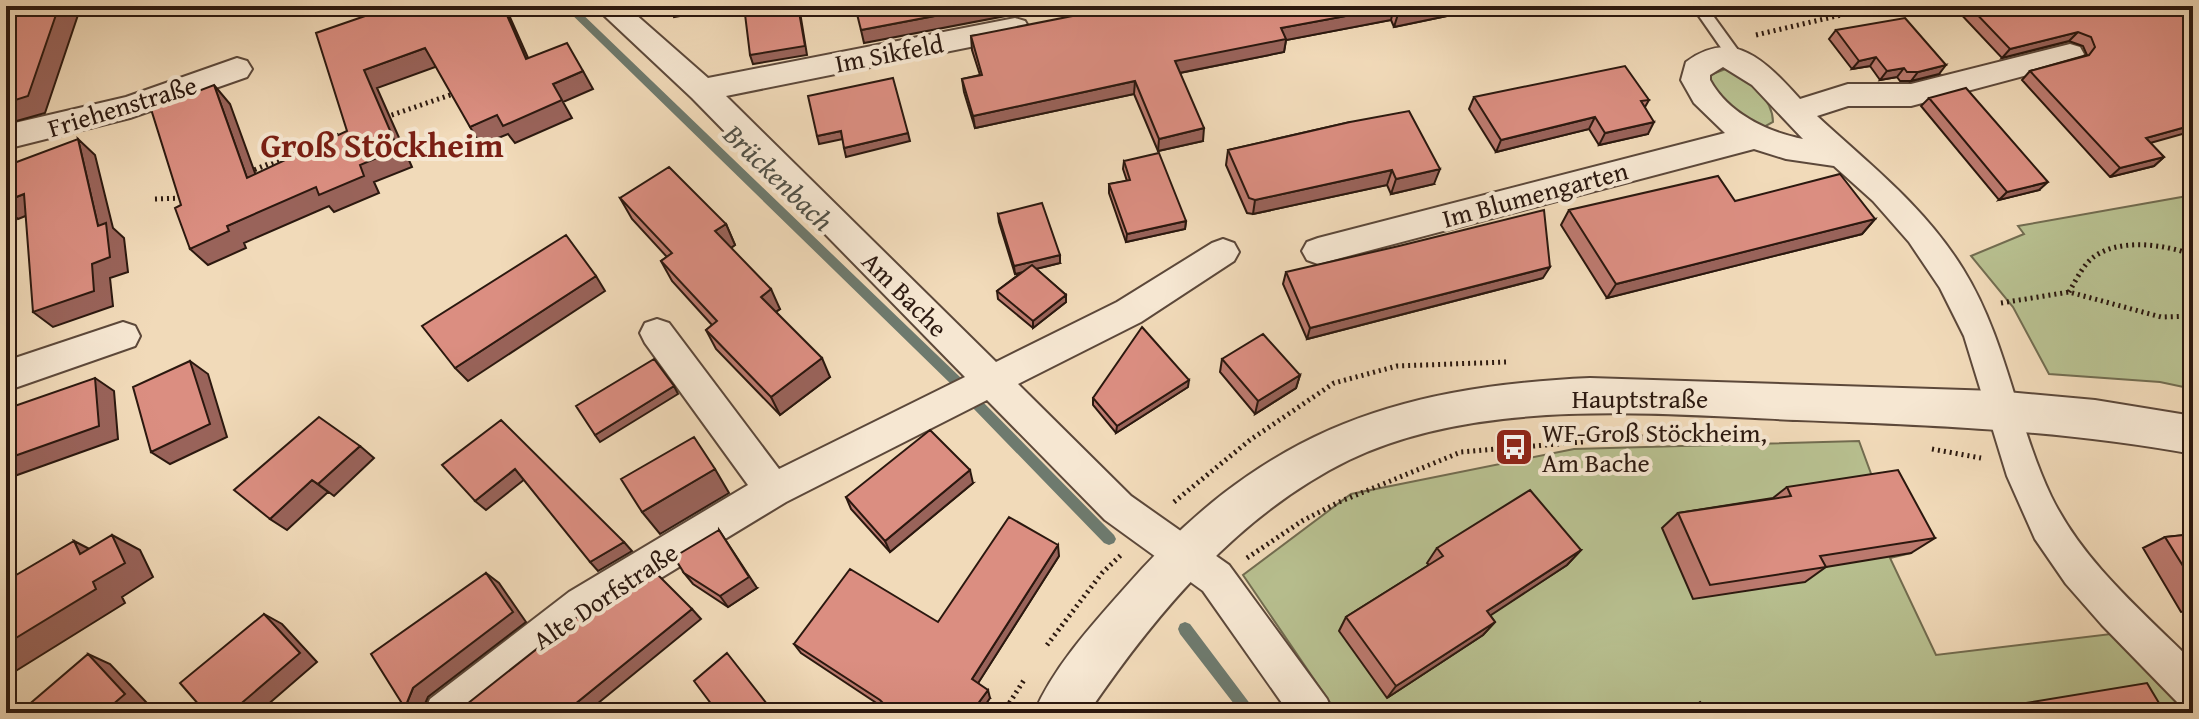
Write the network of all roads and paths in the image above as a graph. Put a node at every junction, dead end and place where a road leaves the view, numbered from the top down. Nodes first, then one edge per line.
1 (608, 6) edge
2 (1699, 6) edge
3 (1879, 6) edge
4 (1046, 22) edge
5 (1732, 51) junction
6 (2070, 54) dead end
7 (237, 69) dead end
8 (702, 90) junction
9 (460, 92) edge
10 (1794, 112) junction
11 (382, 118) edge
12 (343, 134) edge
13 (6, 137) edge
14 (1752, 138) junction
15 (1841, 155) junction
16 (243, 174) edge
17 (199, 192) edge
18 (155, 199) dead end
19 (1318, 251) dead end
20 (1223, 252) dead end
21 (2193, 255) edge
22 (2069, 292) junction
23 (1968, 309) junction
24 (2193, 316) edge
25 (657, 333) dead end
26 (123, 336) dead end
27 (6, 376) edge
28 (994, 382) junction
29 (2006, 408) junction
30 (2193, 435) edge
31 (1656, 436) dead end
32 (1918, 447) dead end
33 (2022, 460) junction
34 (773, 490) junction
35 (1201, 566) junction
36 (2193, 690) edge
37 (444, 713) edge
38 (1059, 713) edge
39 (1313, 713) edge

1 - 8 street, Am Bache
2 - 5 lane
3 - 5 path
4 - 8 street, Im Sikfeld
5 - 10 street
5 - 14 street, Im Blumengarten
6 - 10 street
7 - 13 street, Friehenstraße
8 - 28 street, Am Bache
9 - 11 path
10 - 15 street
12 - 16 path
14 - 15 street, Im Blumengarten
14 - 19 street, Im Blumengarten
15 - 23 street
17 - 18 path
20 - 28 street
21 - 22 path
22 - 23 path
22 - 24 path
23 - 29 street
25 - 34 street
26 - 27 street
28 - 34 street, Alte Dorfstraße
28 - 35 street, Am Bache
29 - 30 street, Hauptstraße
29 - 33 street
29 - 35 street, Hauptstraße
31 - 35 path
32 - 33 path
33 - 36 street
34 - 37 street, Alte Dorfstraße
35 - 38 street, Hauptstraße
35 - 39 street, Am Bache

